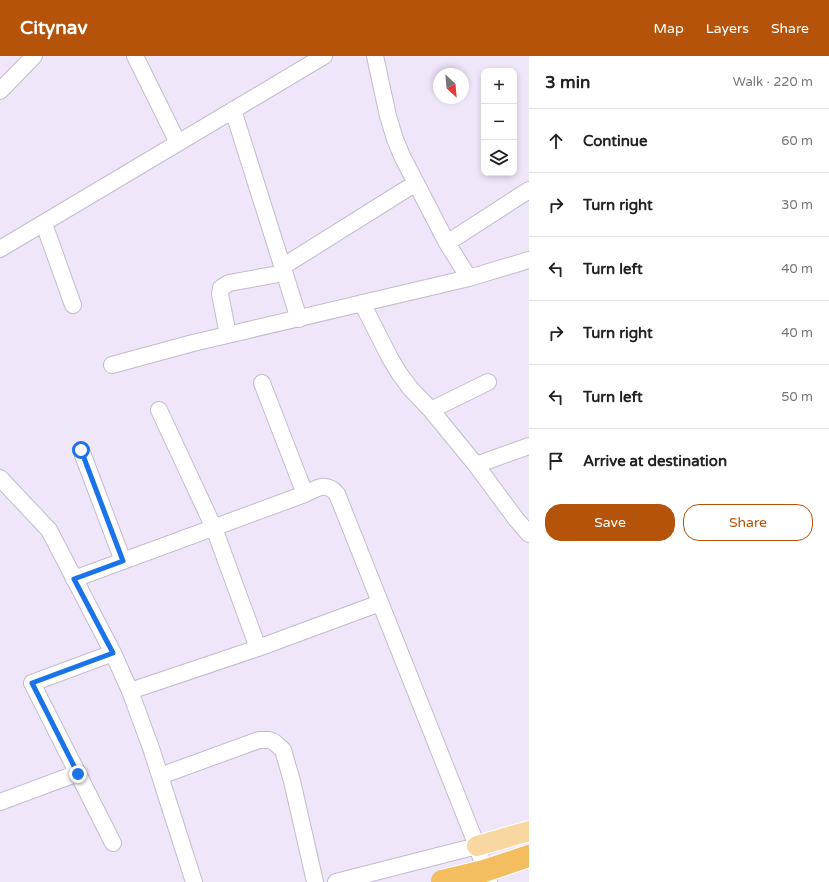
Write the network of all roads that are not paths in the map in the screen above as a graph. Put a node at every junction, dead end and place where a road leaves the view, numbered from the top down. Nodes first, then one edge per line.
1 (34, 56) edge
2 (135, 56) edge
3 (324, 56) edge
4 (375, 56) edge
5 (1, 86) edge
6 (233, 110) junction
7 (178, 143) junction
8 (416, 183) junction
9 (529, 190) edge
10 (44, 224) junction
11 (447, 244) junction
12 (0, 249) edge
13 (529, 260) edge
14 (283, 270) junction
15 (469, 278) junction
16 (362, 303) junction
17 (73, 305) dead end
18 (299, 319) junction
19 (228, 335) junction
20 (112, 365) dead end
21 (488, 382) dead end
22 (262, 383) dead end
23 (159, 410) dead end
24 (431, 410) junction
25 (529, 446) edge
26 (81, 450) dead end
27 (476, 465) junction
28 (0, 478) edge
29 (305, 494) junction
30 (214, 528) junction
31 (529, 534) edge
32 (123, 561) junction
33 (74, 579) junction
34 (380, 603) junction
35 (258, 648) junction
36 (113, 653) junction
37 (130, 691) junction
38 (78, 774) junction
39 (160, 776) junction
40 (0, 802) edge
41 (529, 831) edge
42 (113, 843) dead end
43 (477, 846) junction
44 (529, 856) edge
45 (442, 881) edge
46 (194, 882) edge
47 (315, 882) edge
48 (336, 882) edge
49 (489, 882) edge

1 - 5 street
2 - 7 street
3 - 6 street
4 - 8 street
6 - 7 street
6 - 14 street
7 - 10 street
8 - 11 street
8 - 14 street
9 - 11 street
10 - 12 street
10 - 17 street
11 - 15 street
13 - 15 street
14 - 18 street
14 - 19 street
15 - 16 street
16 - 18 street
16 - 24 street
18 - 19 street
19 - 20 street
21 - 24 street
22 - 29 street
23 - 30 street
24 - 27 street
25 - 27 street
26 - 32 street
27 - 31 street
28 - 33 street
29 - 30 street
29 - 34 street
30 - 32 street
30 - 35 street
32 - 33 street
33 - 36 street
34 - 35 street
34 - 43 street
35 - 37 street
36 - 37 street
36 - 38 street
37 - 39 street
38 - 40 street
38 - 42 street
39 - 46 street
39 - 47 street
41 - 43 main road
43 - 48 street
43 - 49 street
44 - 45 highway, bridge

